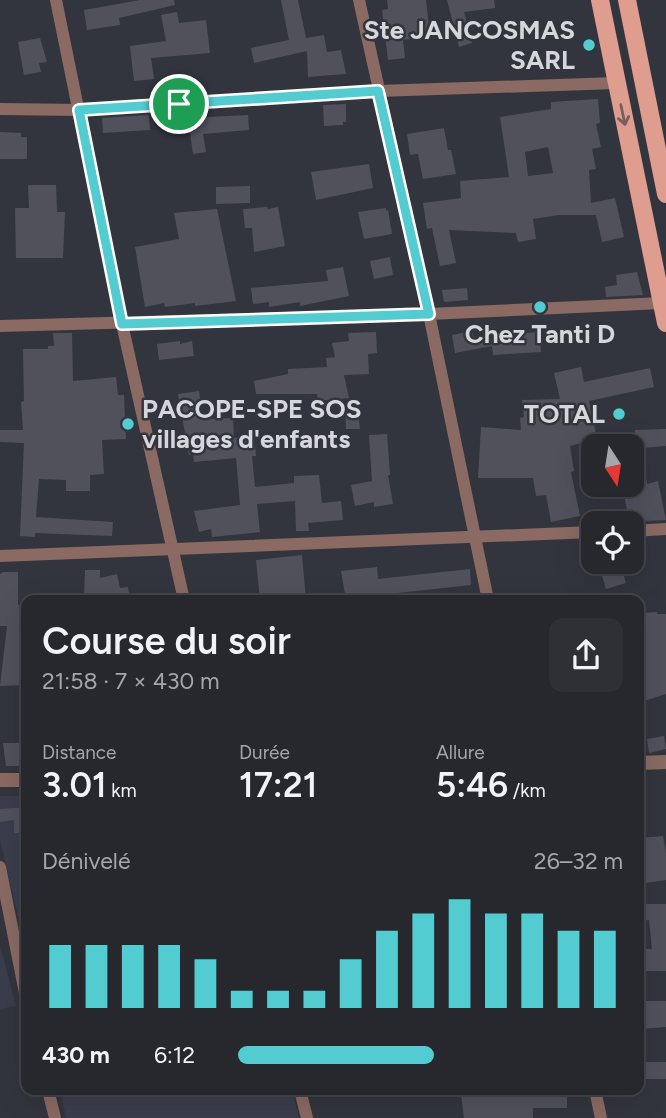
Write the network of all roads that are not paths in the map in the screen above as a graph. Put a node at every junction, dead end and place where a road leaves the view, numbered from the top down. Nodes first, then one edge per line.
1 (56, 0) edge
2 (359, 0) edge
3 (600, 0) edge
4 (627, 0) edge
5 (639, 0) edge
6 (633, 31) junction
7 (616, 83) junction
8 (378, 91) junction
9 (0, 109) edge
10 (79, 110) junction
11 (666, 194) edge
12 (662, 303) junction
13 (429, 314) junction
14 (666, 323) edge
15 (122, 324) junction
16 (0, 326) edge
17 (666, 529) edge
18 (644, 530) edge
19 (581, 533) edge
20 (474, 537) junction
21 (173, 551) junction
22 (0, 556) edge
23 (183, 595) edge
24 (487, 595) edge
25 (666, 762) edge
26 (644, 763) edge
27 (0, 780) edge
28 (21, 780) edge
29 (0, 867) edge
30 (21, 973) edge
31 (49, 1095) edge
32 (301, 1095) edge
33 (596, 1095) edge
34 (55, 1118) edge
35 (307, 1118) edge
36 (601, 1118) edge

1 - 10 street
2 - 8 street
3 - 7 main road
4 - 6 main road
5 - 6 main road
6 - 11 main road
7 - 8 street
7 -> 12 main road
8 - 10 street
8 - 13 street
9 - 10 street
10 - 15 street
12 - 13 street
12 - 14 main road
13 - 15 street
13 - 20 street
15 - 16 street
15 - 21 street
17 - 18 street
19 - 20 street
20 - 21 street
20 - 24 street
21 - 22 street
21 - 23 street
25 - 26 street
27 - 28 street
29 - 30 street
31 - 34 street
32 - 35 street
33 - 36 street

